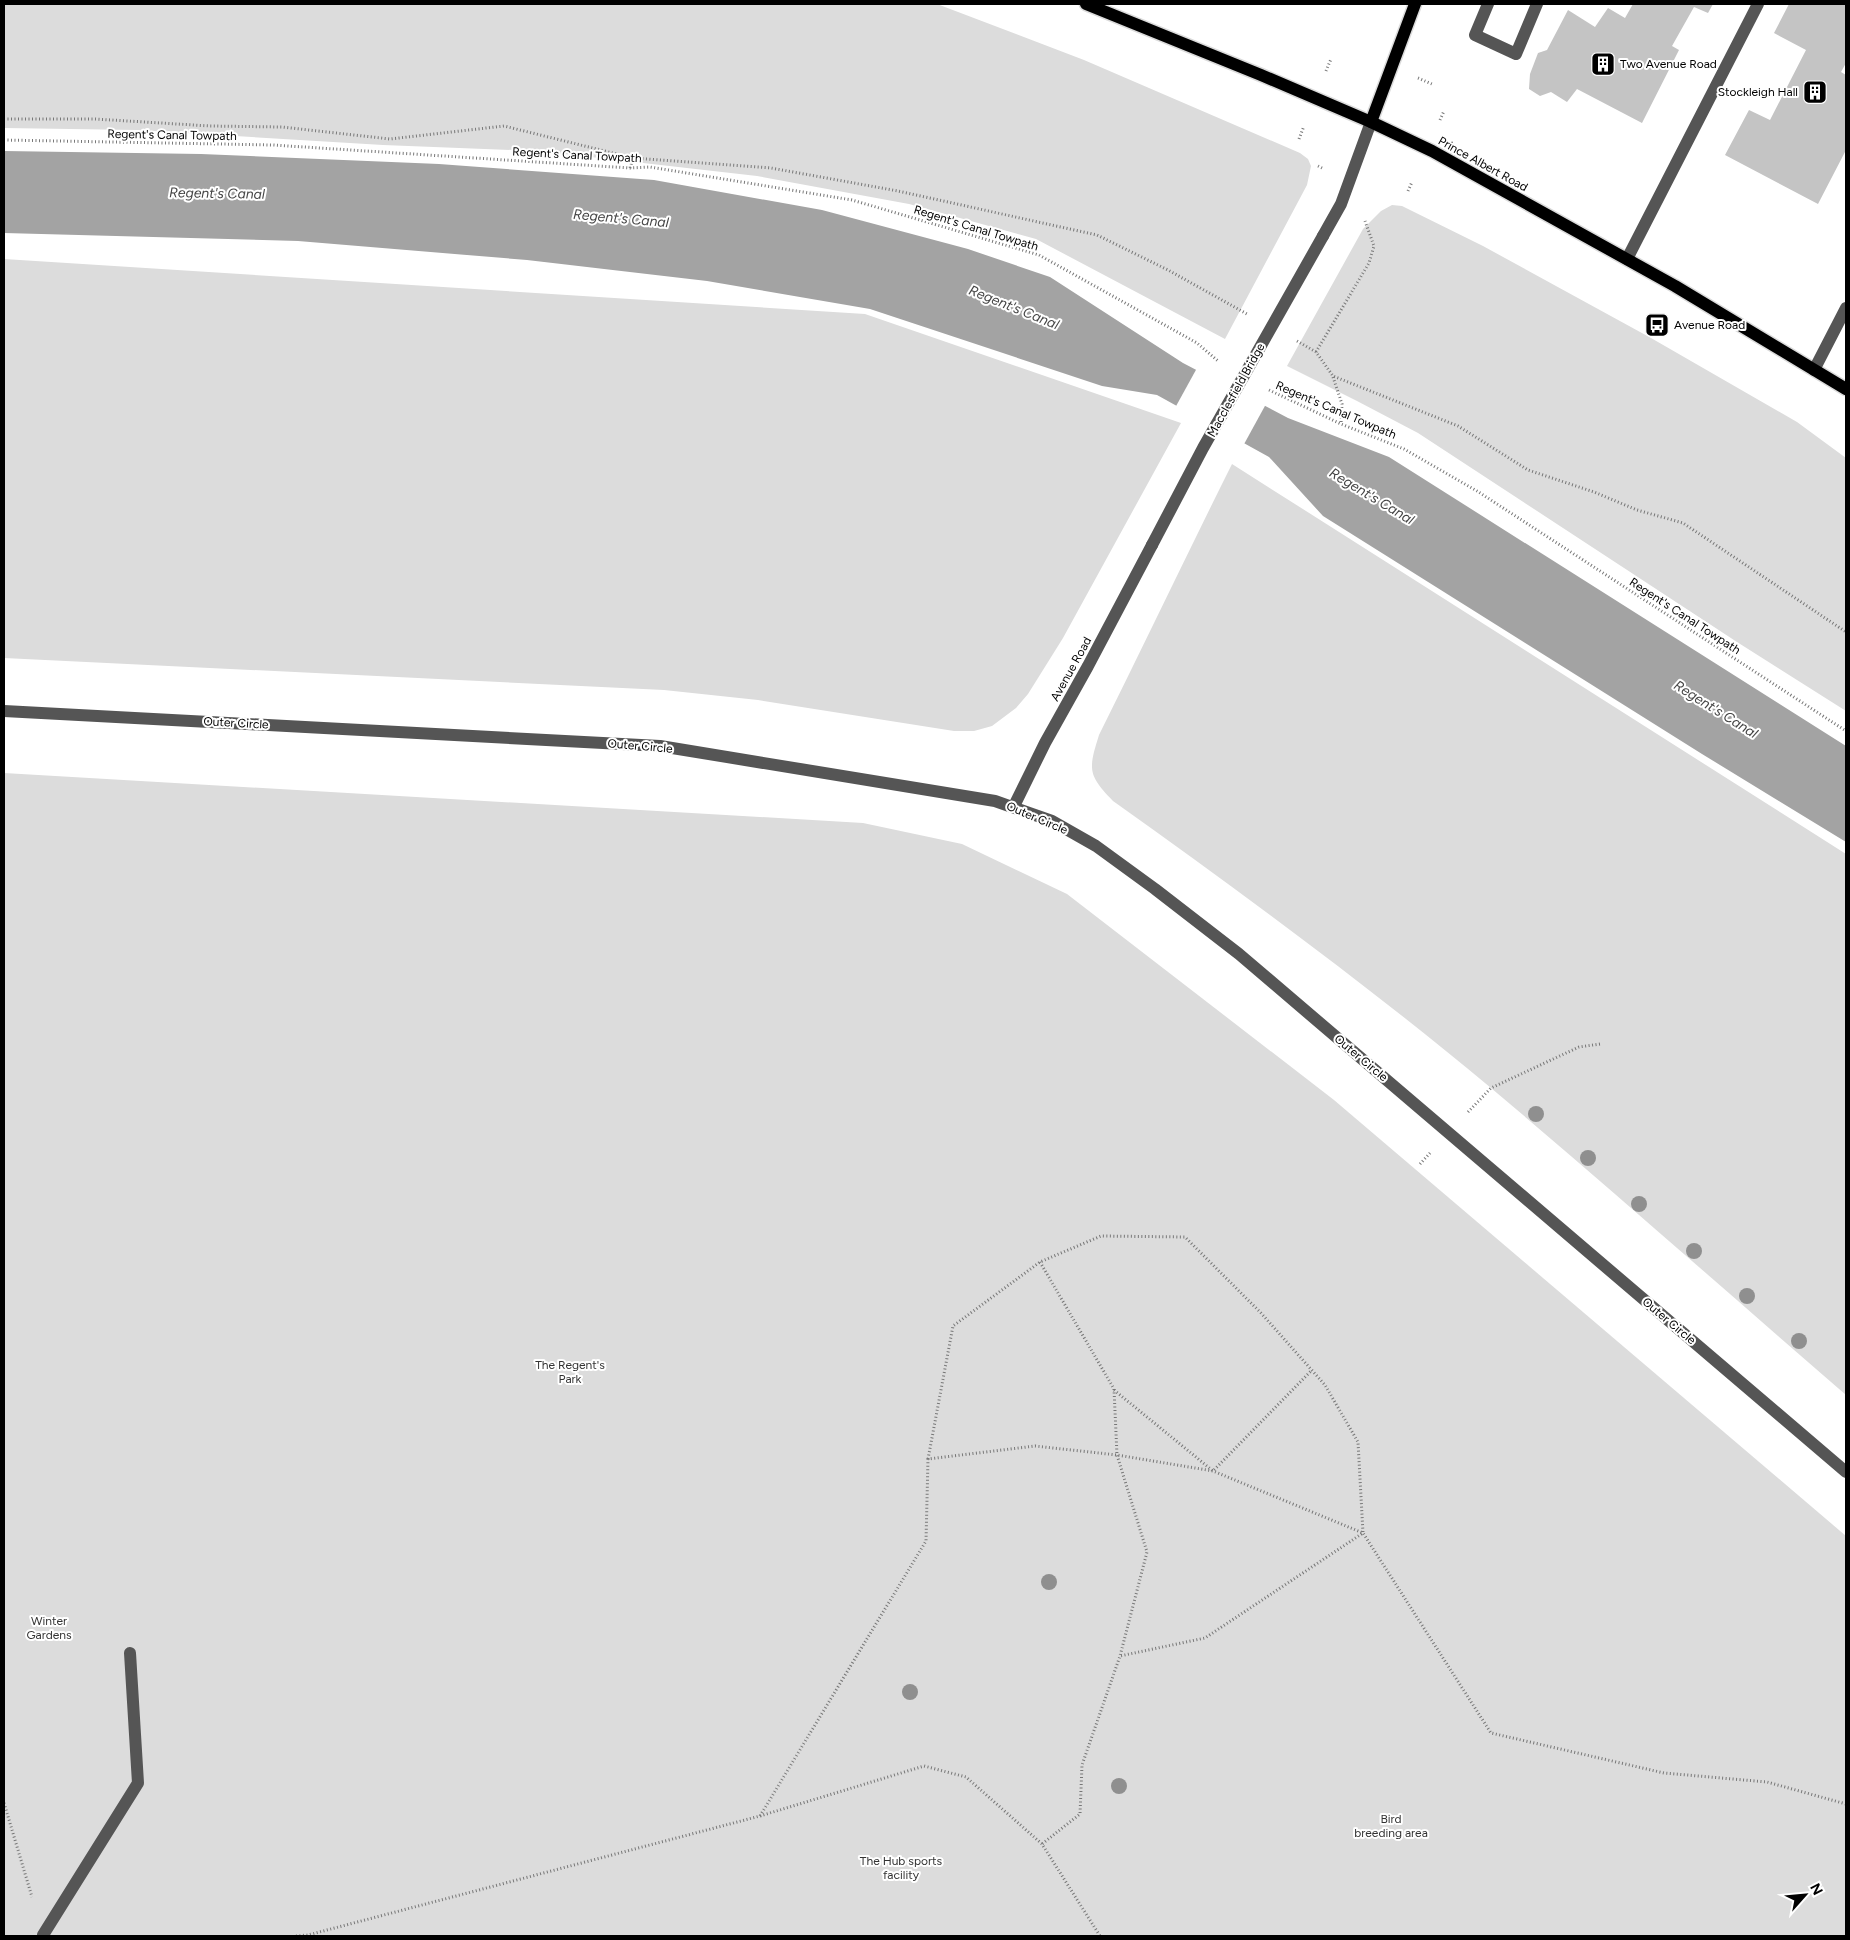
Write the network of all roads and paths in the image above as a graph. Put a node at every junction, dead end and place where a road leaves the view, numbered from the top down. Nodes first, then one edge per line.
1 (1086, 4) edge
2 (1415, 4) edge
3 (1488, 4) edge
4 (1537, 4) edge
5 (1758, 4) edge
6 (1444, 111) dead end
7 (4, 120) edge
8 (1440, 120) dead end
9 (1371, 122) junction
10 (1305, 124) dead end
11 (1299, 139) dead end
12 (4, 140) edge
13 (633, 158) junction
14 (630, 168) junction
15 (1412, 182) dead end
16 (1408, 191) dead end
17 (1364, 218) dead end
18 (1627, 259) junction
19 (1846, 308) edge
20 (1255, 318) dead end
21 (1290, 337) dead end
22 (1316, 352) junction
23 (1225, 365) dead end
24 (1814, 370) junction
25 (1333, 376) junction
26 (1264, 388) dead end
27 (1846, 390) edge
28 (1341, 424) junction
29 (1152, 545) joint
30 (1846, 632) edge
31 (4, 710) edge
32 (1846, 731) edge
33 (1014, 806) junction
34 (1600, 1044) dead end
35 (1448, 1133) junction
36 (1420, 1164) dead end
37 (1040, 1262) junction
38 (1312, 1370) junction
39 (1114, 1389) junction
40 (1117, 1455) junction
41 (928, 1458) junction
42 (1213, 1471) junction
43 (1846, 1472) edge
44 (1363, 1533) junction
45 (130, 1653) dead end
46 (1120, 1656) junction
47 (4, 1803) edge
48 (1846, 1804) edge
49 (760, 1816) junction
50 (1042, 1844) junction
51 (44, 1935) edge
52 (296, 1936) edge
53 (1100, 1936) edge

1 - 9 main road, Prince Albert Road
2 - 9 main road
3 - 4 street
5 - 18 street
6 - 8 path
7 - 13 path
9 - 18 main road, Prince Albert Road
9 - 29 street, Macclesfield Bridge, bridge
10 - 11 path
12 - 14 path, Regent's Canal Towpath
13 - 14 path
13 - 20 path
14 - 23 path, Regent's Canal Towpath
15 - 16 path
17 - 22 path
18 - 24 main road, Prince Albert Road
19 - 24 street
21 - 22 path
22 - 25 path
24 - 27 main road, Prince Albert Road
25 - 28 path
25 - 30 path
26 - 28 path, Regent's Canal Towpath
28 - 32 path, Regent's Canal Towpath
29 - 33 street, Avenue Road
31 - 33 street, Outer Circle
33 - 35 street, Outer Circle
34 - 35 path
35 - 36 path
35 - 43 street, Outer Circle
37 - 38 path
37 - 39 path
37 - 41 path
38 - 42 path
38 - 44 path
39 - 40 path
39 - 42 path
40 - 41 path
40 - 42 path
40 - 46 path
41 - 49 path
42 - 44 path
44 - 46 path
44 - 48 path
45 - 51 street
46 - 50 path
47 - 51 path
49 - 50 path
49 - 52 path
50 - 53 path

